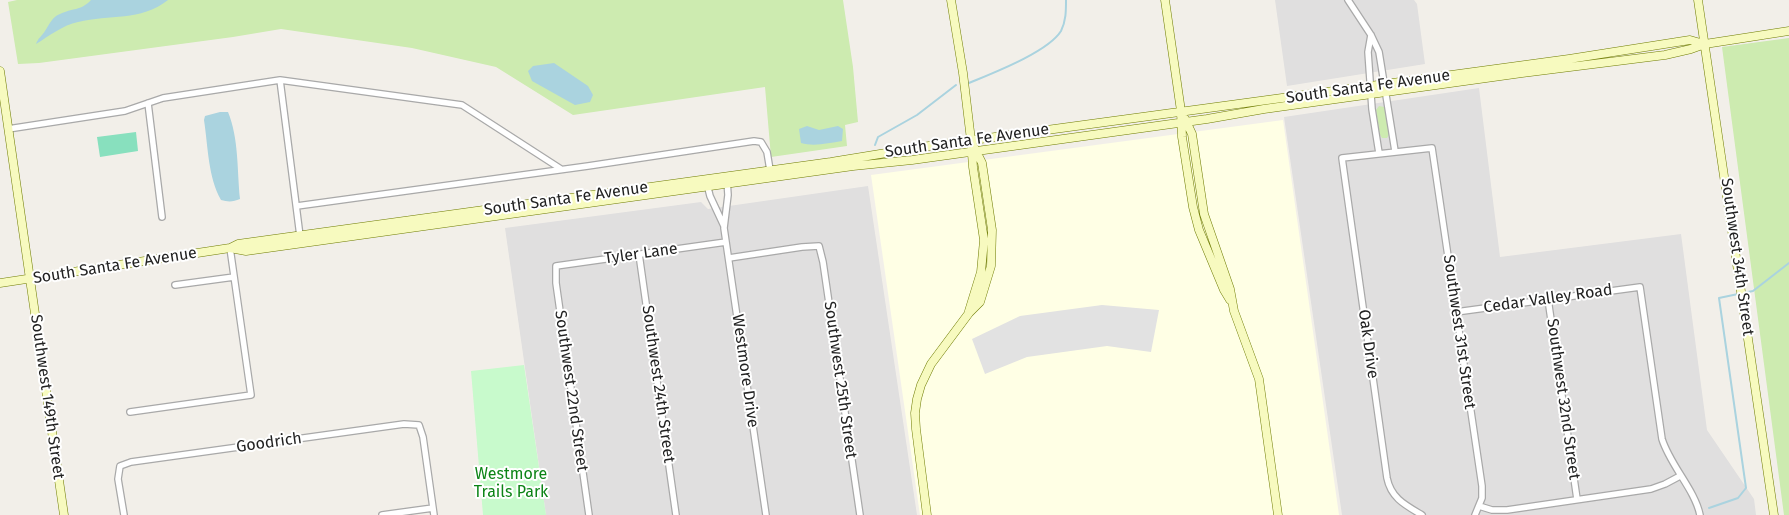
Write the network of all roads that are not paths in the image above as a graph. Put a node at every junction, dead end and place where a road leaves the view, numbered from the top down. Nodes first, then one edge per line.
1 (951, 0) edge
2 (1165, 0) edge
3 (1348, 0) edge
4 (1698, 0) edge
5 (1789, 31) edge
6 (1371, 35) junction
7 (1705, 44) junction
8 (0, 71) edge
9 (280, 80) junction
10 (1384, 88) junction
11 (1371, 90) junction
12 (148, 104) junction
13 (1181, 111) junction
14 (1184, 122) junction
15 (8, 129) junction
16 (972, 140) junction
17 (974, 151) junction
18 (1395, 151) junction
19 (1379, 153) junction
20 (561, 169) junction
21 (770, 170) junction
22 (726, 180) junction
23 (707, 183) junction
24 (297, 206) junction
25 (162, 217) dead end
26 (724, 228) junction
27 (300, 236) junction
28 (726, 242) junction
29 (230, 248) junction
30 (639, 254) junction
31 (728, 258) junction
32 (556, 266) joint
33 (234, 277) junction
34 (30, 279) junction
35 (0, 283) edge
36 (174, 286) dead end
37 (1548, 298) junction
38 (1456, 312) junction
39 (130, 412) dead end
40 (1680, 476) junction
41 (1577, 499) junction
42 (1480, 506) junction
43 (433, 508) junction
44 (1410, 508) junction
45 (64, 515) edge
46 (124, 515) edge
47 (382, 515) edge
48 (434, 515) edge
49 (589, 515) edge
50 (676, 515) edge
51 (766, 515) edge
52 (860, 515) edge
53 (927, 515) edge
54 (1278, 515) edge
55 (1406, 515) edge
56 (1422, 515) edge
57 (1474, 515) edge
58 (1700, 515) edge
59 (1774, 515) edge

1 - 16 main road
2 - 13 main road
3 - 6 street
4 - 7 main road, Southwest 34th Street
5 - 7 main road, South Santa Fe Avenue
6 - 10 street
6 - 11 street
7 - 10 main road, South Santa Fe Avenue
7 - 59 main road, Southwest 34th Street
8 - 15 main road, Southwest 149th Street
9 - 12 street
9 - 20 street
9 - 24 street
10 - 11 main road, South Santa Fe Avenue
10 - 18 street
11 - 13 main road, South Santa Fe Avenue
11 - 14 main road, South Santa Fe Avenue
11 - 19 street
12 - 15 street
12 - 25 street
13 - 14 main road
13 - 16 main road, South Santa Fe Avenue
14 - 17 main road, South Santa Fe Avenue
14 - 54 main road
15 - 34 main road, Southwest 149th Street
16 - 17 main road
16 - 21 main road, South Santa Fe Avenue
17 - 22 main road, South Santa Fe Avenue
17 - 53 main road
18 - 19 street
18 - 38 street, Southwest 31st Street
19 - 44 street, Oak Drive
20 - 21 street
20 - 24 street
21 - 22 main road, South Santa Fe Avenue
22 - 23 main road, South Santa Fe Avenue
22 - 26 street, Westmore Drive
23 - 26 street, Westmore Drive
23 - 27 main road, South Santa Fe Avenue
23 - 29 main road, South Santa Fe Avenue
24 - 27 street
26 - 28 street, Westmore Drive
27 - 29 main road, South Santa Fe Avenue
28 - 30 street, Tyler Lane
28 - 31 street, Westmore Drive
29 - 33 street
29 - 34 main road, South Santa Fe Avenue
30 - 32 street, Tyler Lane
30 - 50 street, Southwest 24th Street
31 - 51 street, Westmore Drive
31 - 52 street, Southwest 25th Street
32 - 49 street, Southwest 22nd Street
33 - 36 street
33 - 39 street
34 - 35 main road, South Santa Fe Avenue
34 - 45 main road, Southwest 149th Street
37 - 38 street, Cedar Valley Road
37 - 40 street, Cedar Valley Road
37 - 41 street, Southwest 32nd Street
38 - 42 street, Southwest 31st Street
40 - 41 street
40 - 58 street
41 - 42 street
42 - 57 street
43 - 46 street, Goodrich
43 - 47 street
43 - 48 street
44 - 55 street
44 - 56 street, Oak Drive

